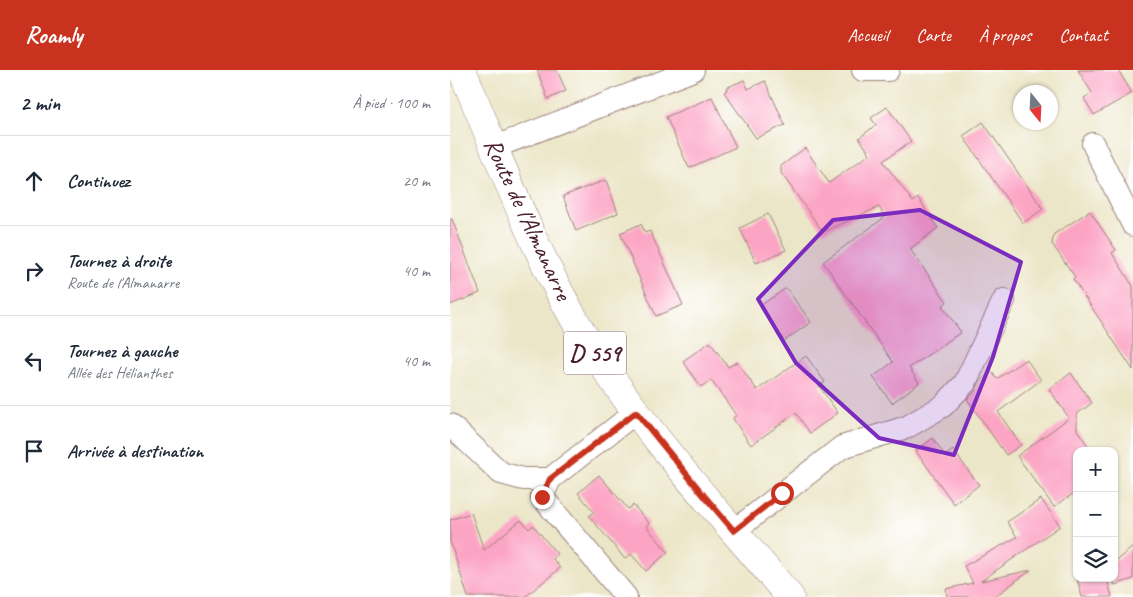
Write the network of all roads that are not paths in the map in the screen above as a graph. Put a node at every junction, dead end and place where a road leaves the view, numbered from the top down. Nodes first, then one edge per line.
1 (462, 70) edge
2 (693, 70) edge
3 (863, 70) edge
4 (888, 70) edge
5 (1093, 144) dead end
6 (495, 147) junction
7 (1133, 225) edge
8 (1004, 300) dead end
9 (636, 412) junction
10 (450, 425) edge
11 (550, 479) junction
12 (734, 531) junction
13 (626, 597) edge
14 (790, 597) edge

1 - 6 main road, Route de l'Almanarre / D 559
2 - 6 street
3 - 4 street
5 - 7 street
6 - 9 main road, Route de l'Almanarre / D 559
8 - 12 street
9 - 11 street
9 - 12 main road, Route de l'Almanarre / D 559
10 - 11 street
11 - 13 street
12 - 14 main road, Route de l'Almanarre / D 559

